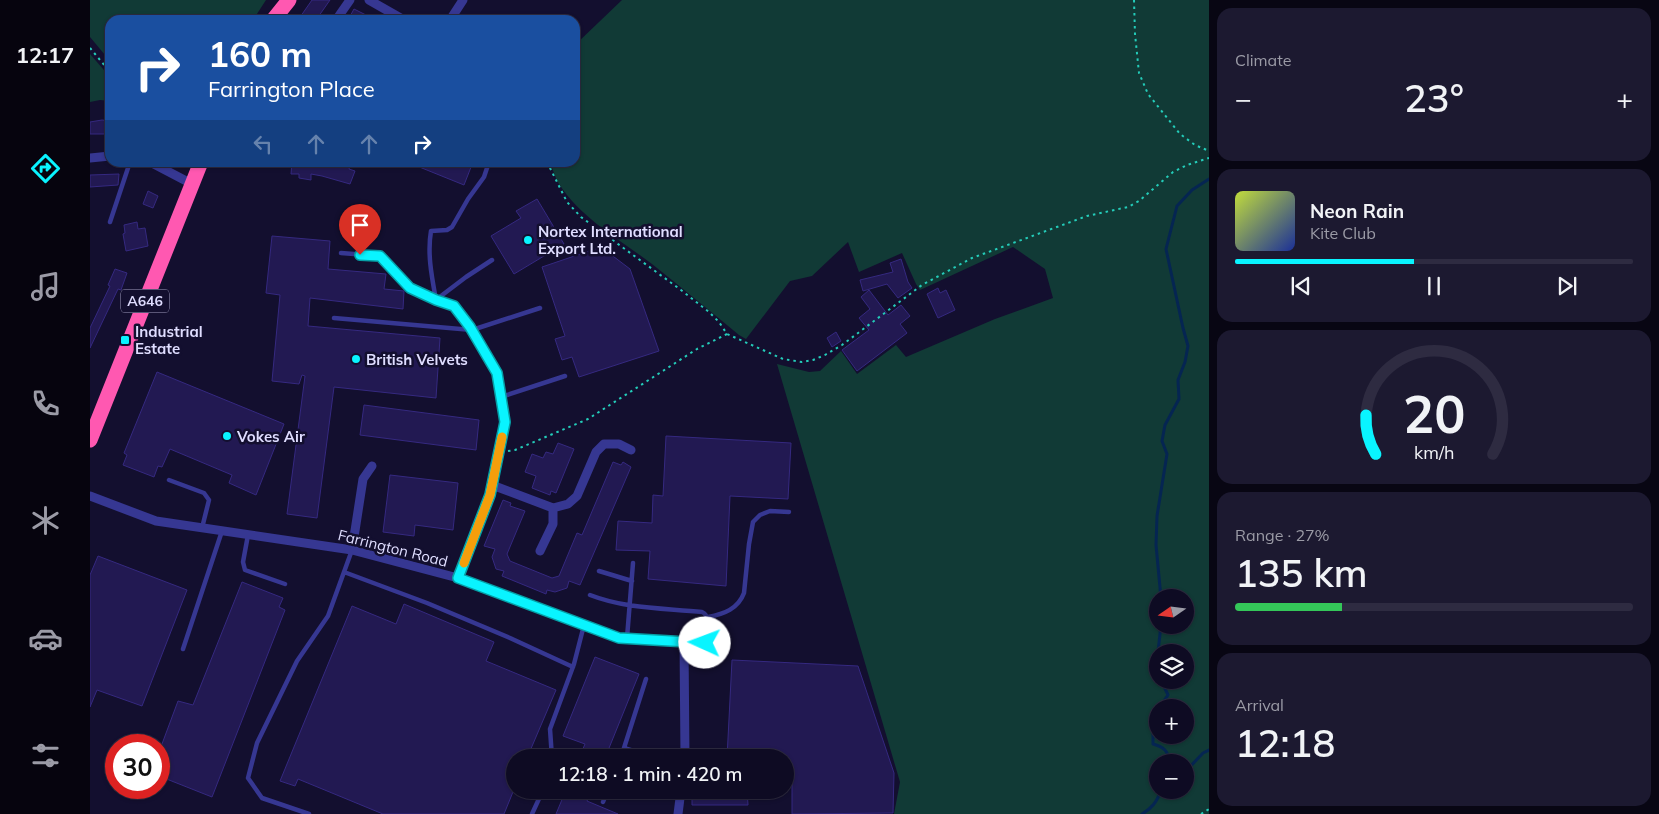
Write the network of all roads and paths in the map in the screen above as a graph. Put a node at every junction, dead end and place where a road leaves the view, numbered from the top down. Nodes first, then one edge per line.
1 (289, 0) edge
2 (350, 0) edge
3 (370, 0) edge
4 (463, 0) edge
5 (1134, 0) edge
6 (277, 15) edge
7 (340, 15) edge
8 (396, 15) edge
9 (453, 15) edge
10 (90, 48) edge
11 (105, 66) edge
12 (1209, 151) edge
13 (105, 156) edge
14 (90, 158) edge
15 (1209, 158) edge
16 (128, 167) edge
17 (160, 167) edge
18 (199, 167) edge
19 (487, 167) edge
20 (550, 167) edge
21 (192, 184) junction
22 (110, 222) dead end
23 (341, 253) dead end
24 (492, 260) dead end
25 (436, 300) junction
26 (540, 308) dead end
27 (334, 318) dead end
28 (472, 330) junction
29 (727, 334) junction
30 (565, 376) dead end
31 (501, 397) junction
32 (90, 440) edge
33 (631, 450) dead end
34 (499, 452) junction
35 (372, 466) dead end
36 (169, 480) dead end
37 (492, 485) junction
38 (90, 496) edge
39 (553, 508) junction
40 (789, 512) dead end
41 (202, 528) junction
42 (222, 531) junction
43 (248, 534) junction
44 (352, 550) junction
45 (540, 551) dead end
46 (633, 563) dead end
47 (599, 571) dead end
48 (344, 572) junction
49 (458, 578) junction
50 (632, 581) junction
51 (285, 584) dead end
52 (590, 595) dead end
53 (630, 607) junction
54 (708, 617) junction
55 (584, 625) junction
56 (627, 638) junction
57 (684, 642) junction
58 (707, 643) joint
59 (183, 649) dead end
60 (573, 667) junction
61 (646, 679) dead end
62 (624, 748) joint
63 (551, 749) edge
64 (627, 749) edge
65 (685, 749) edge
66 (539, 799) edge
67 (604, 799) edge
68 (680, 799) edge
69 (603, 802) dead end
70 (1209, 809) edge
71 (309, 814) edge
72 (532, 814) edge
73 (678, 814) edge
74 (1201, 814) edge

1 - 6 highway
2 - 7 street
3 - 8 street
4 - 9 street
5 - 12 path
10 - 11 path
13 - 14 street
15 - 29 path
16 - 22 lane
17 - 21 street
18 - 21 highway, A646
19 - 25 lane
20 - 29 path
21 - 32 highway, A646
23 - 25 lane
24 - 25 lane
25 - 28 street
26 - 28 lane
27 - 28 lane
28 - 31 street
29 - 34 path
30 - 31 lane
31 - 34 street
33 - 39 street
34 - 37 street
35 - 44 street
36 - 41 lane
37 - 39 street
37 - 49 street
38 - 41 street, Farrington Road
39 - 45 street
40 - 54 lane
41 - 42 street, Farrington Road
42 - 43 street, Farrington Road
42 - 59 lane
43 - 44 street, Farrington Road
43 - 51 lane
44 - 48 lane
44 - 49 street, Farrington Road
46 - 50 lane
47 - 50 lane
48 - 60 lane
48 - 71 lane
49 - 55 street, Farrington Road
50 - 53 lane
52 - 53 lane
53 - 54 lane
53 - 56 lane
54 - 58 lane
55 - 56 street, Farrington Road
55 - 60 lane
56 - 57 street, Farrington Road
57 - 58 street, Farrington Road
57 - 65 street
60 - 63 lane
61 - 62 lane
62 - 64 lane
66 - 72 lane
67 - 69 lane
68 - 73 street
70 - 74 path

